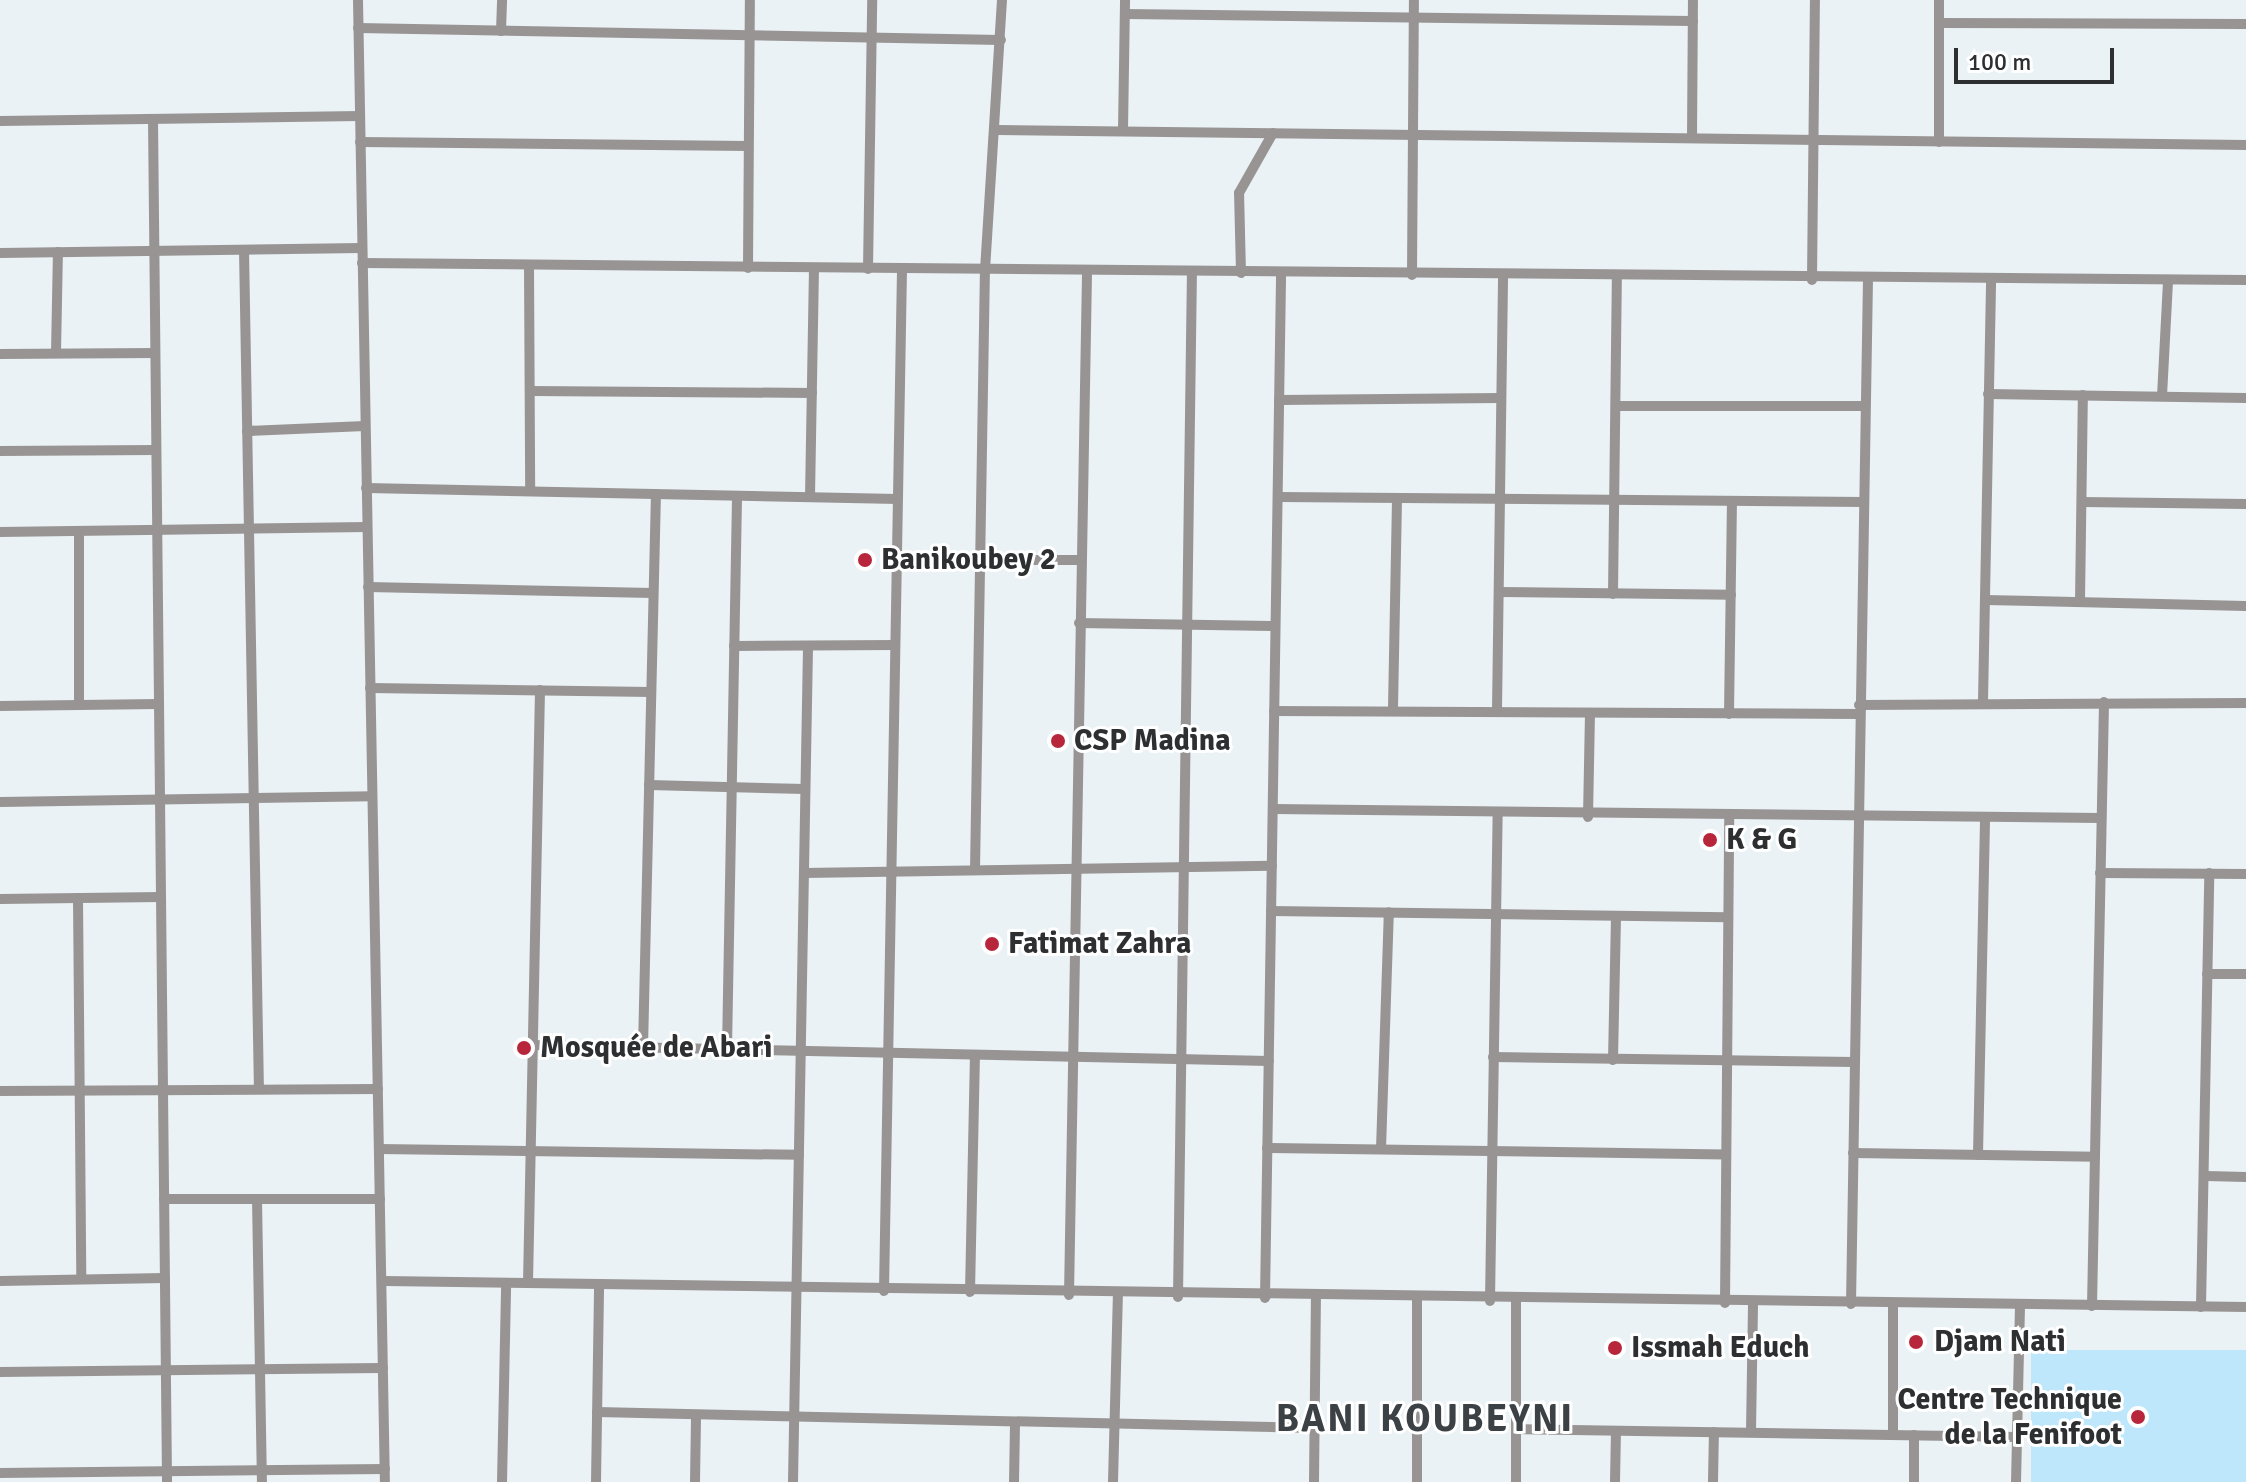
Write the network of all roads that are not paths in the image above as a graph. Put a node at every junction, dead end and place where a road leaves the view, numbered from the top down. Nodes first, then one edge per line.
1 (358, 0) edge
2 (502, 0) edge
3 (750, 0) edge
4 (872, 0) edge
5 (1002, 0) edge
6 (1125, 0) edge
7 (1414, 0) edge
8 (1693, 0) edge
9 (1815, 0) edge
10 (1939, 0) edge
11 (1125, 14) junction
12 (1414, 17) junction
13 (1693, 21) junction
14 (1939, 23) junction
15 (2246, 24) edge
16 (358, 28) junction
17 (501, 31) junction
18 (750, 36) junction
19 (871, 38) junction
20 (1001, 40) junction
21 (360, 116) junction
22 (153, 119) junction
23 (0, 121) edge
24 (997, 130) junction
25 (1123, 130) junction
26 (1273, 133) junction
27 (1413, 134) junction
28 (1692, 138) junction
29 (1815, 139) junction
30 (360, 142) junction
31 (1939, 142) junction
32 (2246, 145) edge
33 (748, 146) junction
34 (362, 248) junction
35 (244, 250) junction
36 (154, 251) junction
37 (58, 252) junction
38 (0, 253) edge
39 (362, 263) junction
40 (529, 265) junction
41 (748, 268) junction
42 (814, 268) junction
43 (868, 269) junction
44 (902, 269) junction
45 (985, 270) junction
46 (1087, 271) junction
47 (1192, 273) junction
48 (1241, 273) junction
49 (1281, 274) junction
50 (1412, 275) junction
51 (1503, 276) junction
52 (1617, 277) junction
53 (1812, 280) junction
54 (1868, 280) junction
55 (1991, 280) junction
56 (2168, 280) junction
57 (2246, 280) edge
58 (56, 353) junction
59 (155, 353) junction
60 (0, 354) edge
61 (530, 391) junction
62 (812, 393) junction
63 (1988, 394) junction
64 (2083, 395) junction
65 (2162, 396) junction
66 (1501, 398) junction
67 (2246, 398) edge
68 (1279, 400) junction
69 (1617, 406) junction
70 (1865, 406) junction
71 (365, 426) junction
72 (247, 431) junction
73 (156, 450) junction
74 (0, 451) edge
75 (366, 488) junction
76 (530, 490) junction
77 (656, 494) junction
78 (737, 496) junction
79 (810, 497) junction
80 (1278, 497) junction
81 (1397, 498) junction
82 (1500, 498) junction
83 (898, 499) junction
84 (1614, 501) junction
85 (1864, 502) junction
86 (2082, 502) junction
87 (1732, 503) junction
88 (2246, 504) edge
89 (367, 527) junction
90 (249, 529) junction
91 (157, 530) junction
92 (79, 531) junction
93 (0, 532) edge
94 (897, 560) junction
95 (980, 560) junction
96 (1080, 560) junction
97 (368, 587) junction
98 (1499, 592) junction
99 (653, 593) junction
100 (1613, 594) junction
101 (1731, 595) junction
102 (1985, 600) junction
103 (2080, 601) junction
104 (2246, 606) edge
105 (1079, 623) junction
106 (1187, 624) junction
107 (1275, 626) junction
108 (895, 645) junction
109 (734, 646) junction
110 (808, 646) junction
111 (370, 688) junction
112 (540, 690) junction
113 (651, 692) junction
114 (1983, 702) junction
115 (2104, 702) junction
116 (2246, 703) edge
117 (159, 704) junction
118 (79, 705) junction
119 (0, 706) edge
120 (1393, 708) junction
121 (1497, 710) junction
122 (1859, 710) junction
123 (1274, 711) junction
124 (1590, 713) junction
125 (1729, 714) junction
126 (649, 785) junction
127 (732, 786) junction
128 (805, 789) junction
129 (372, 796) junction
130 (253, 798) junction
131 (160, 800) junction
132 (0, 802) edge
133 (1273, 809) junction
134 (1498, 814) junction
135 (1588, 817) junction
136 (1985, 817) junction
137 (1729, 818) junction
138 (2101, 818) junction
139 (1858, 819) junction
140 (1272, 866) junction
141 (1184, 868) junction
142 (1078, 869) junction
143 (975, 870) junction
144 (891, 872) junction
145 (804, 873) junction
146 (2100, 873) junction
147 (2209, 873) junction
148 (2246, 874) edge
149 (161, 897) junction
150 (78, 898) junction
151 (0, 899) edge
152 (1271, 911) junction
153 (1389, 912) junction
154 (1498, 915) junction
155 (1616, 917) junction
156 (1727, 917) junction
157 (2207, 974) junction
158 (2246, 974) edge
159 (531, 1045) junction
160 (643, 1048) junction
161 (727, 1049) junction
162 (800, 1051) junction
163 (888, 1053) junction
164 (975, 1055) junction
165 (1074, 1057) junction
166 (1493, 1057) junction
167 (1181, 1059) junction
168 (1613, 1060) junction
169 (1269, 1061) junction
170 (1726, 1061) junction
171 (1855, 1062) junction
172 (259, 1089) junction
173 (378, 1089) junction
174 (80, 1090) junction
175 (163, 1090) junction
176 (0, 1091) edge
177 (1267, 1148) junction
178 (379, 1149) junction
179 (1381, 1149) junction
180 (530, 1151) junction
181 (1491, 1152) junction
182 (1853, 1153) junction
183 (1725, 1154) junction
184 (799, 1155) junction
185 (1978, 1155) junction
186 (2095, 1157) junction
187 (2206, 1176) junction
188 (2246, 1177) edge
189 (164, 1199) junction
190 (257, 1199) junction
191 (380, 1199) junction
192 (165, 1278) junction
193 (81, 1279) junction
194 (0, 1281) edge
195 (384, 1281) junction
196 (506, 1283) junction
197 (528, 1283) junction
198 (599, 1285) junction
199 (796, 1289) junction
200 (884, 1291) junction
201 (970, 1292) junction
202 (1069, 1295) junction
203 (1118, 1296) junction
204 (1178, 1297) junction
205 (1265, 1298) junction
206 (1316, 1299) junction
207 (1417, 1300) junction
208 (1490, 1301) junction
209 (1516, 1301) junction
210 (1725, 1303) junction
211 (1753, 1303) junction
212 (1851, 1304) junction
213 (1893, 1304) junction
214 (2020, 1305) junction
215 (2092, 1306) junction
216 (2201, 1307) junction
217 (2246, 1307) edge
218 (383, 1368) junction
219 (260, 1369) junction
220 (166, 1370) junction
221 (0, 1372) edge
222 (597, 1412) junction
223 (696, 1415) junction
224 (794, 1417) junction
225 (1015, 1422) junction
226 (1115, 1423) junction
227 (1315, 1428) junction
228 (1516, 1429) junction
229 (1616, 1431) junction
230 (1714, 1432) junction
231 (1751, 1432) junction
232 (1893, 1434) junction
233 (1914, 1435) junction
234 (2018, 1437) junction
235 (385, 1469) junction
236 (261, 1470) junction
237 (0, 1473) edge
238 (167, 1476) edge
239 (86, 1477) edge
240 (262, 1482) edge
241 (385, 1482) edge
242 (502, 1482) edge
243 (596, 1482) edge
244 (695, 1482) edge
245 (793, 1482) edge
246 (1014, 1482) edge
247 (1113, 1482) edge
248 (1314, 1482) edge
249 (1417, 1482) edge
250 (1516, 1482) edge
251 (1615, 1482) edge
252 (1713, 1482) edge
253 (1914, 1482) edge
254 (2016, 1482) edge

1 - 16 street
2 - 17 street
3 - 18 street
4 - 19 street
5 - 20 street
6 - 11 street
7 - 12 street
8 - 13 street
9 - 29 street
10 - 14 street
11 - 12 street
11 - 25 street
12 - 13 street
12 - 27 street
13 - 28 street
14 - 15 street
14 - 31 street
16 - 17 street
16 - 21 street
17 - 18 street
18 - 19 street
18 - 33 street
19 - 20 street
19 - 43 street
20 - 24 street
21 - 22 street
21 - 30 street
22 - 23 street
22 - 36 street
24 - 25 street
24 - 45 street
25 - 26 street
26 - 27 street
26 - 48 street
27 - 28 street
27 - 50 street
28 - 29 street
29 - 31 street
29 - 53 street
30 - 33 street
30 - 34 street
31 - 32 street
33 - 41 street
34 - 35 street
34 - 39 street
35 - 36 street
35 - 72 street
36 - 37 street
36 - 59 street
37 - 38 street
37 - 58 street
39 - 40 street
39 - 71 street
40 - 41 street
40 - 61 street
41 - 42 street
42 - 43 street
42 - 62 street
43 - 44 street
44 - 45 street
44 - 83 street
45 - 46 street
45 - 95 street
46 - 47 street
46 - 96 street
47 - 48 street
47 - 106 street
48 - 49 street
49 - 50 street
49 - 68 street
50 - 51 street
51 - 52 street
51 - 66 street
52 - 53 street
52 - 69 street
53 - 54 street
54 - 55 street
54 - 70 street
55 - 56 street
55 - 63 street
56 - 57 street
56 - 65 street
58 - 59 street
58 - 60 street
59 - 73 street
61 - 62 street
61 - 76 street
62 - 79 street
63 - 64 street
63 - 102 street
64 - 65 street
64 - 86 street
65 - 67 street
66 - 68 street
66 - 82 street
68 - 80 street
69 - 70 street
69 - 84 street
70 - 85 street
71 - 72 street
71 - 75 street
72 - 90 street
73 - 74 street
73 - 91 street
75 - 76 street
75 - 89 street
76 - 77 street
77 - 78 street
77 - 99 street
78 - 79 street
78 - 109 street
79 - 83 street
80 - 81 street
80 - 107 street
81 - 82 street
81 - 120 street
82 - 84 street
82 - 98 street
83 - 94 street
84 - 87 street
84 - 100 street
85 - 87 street
85 - 122 street
86 - 88 street
86 - 103 street
87 - 101 street
89 - 90 street
89 - 97 street
90 - 91 street
90 - 130 street
91 - 92 street
91 - 117 street
92 - 93 street
92 - 118 street
94 - 95 street
94 - 108 street
95 - 96 street
95 - 143 street
96 - 105 street
97 - 99 street
97 - 111 street
98 - 100 street
98 - 121 street
99 - 113 street
100 - 101 street
101 - 125 street
102 - 103 street
102 - 114 street
103 - 104 street
105 - 106 street
105 - 142 street
106 - 107 street
106 - 141 street
107 - 123 street
108 - 110 street
108 - 144 street
109 - 110 street
109 - 127 street
110 - 128 street
111 - 112 street
111 - 129 street
112 - 113 street
112 - 159 street
113 - 126 street
114 - 115 street
114 - 122 street
115 - 116 street
115 - 138 street
117 - 118 street
117 - 131 street
118 - 119 street
120 - 121 street
120 - 123 street
121 - 124 street
122 - 125 street
122 - 139 street
123 - 133 street
124 - 125 street
124 - 135 street
126 - 127 street
126 - 160 street
127 - 128 street
127 - 161 street
128 - 145 street
129 - 130 street
129 - 173 street
130 - 131 street
130 - 172 street
131 - 132 street
131 - 149 street
133 - 134 street
133 - 140 street
134 - 135 street
134 - 154 street
135 - 137 street
136 - 138 street
136 - 139 street
136 - 185 street
137 - 139 street
137 - 156 street
138 - 146 street
139 - 171 street
140 - 141 street
140 - 152 street
141 - 142 street
141 - 167 street
142 - 143 street
142 - 165 street
143 - 144 street
144 - 145 street
144 - 163 street
145 - 162 street
146 - 147 street
146 - 186 street
147 - 148 street
147 - 157 street
149 - 150 street
149 - 175 street
150 - 151 street
150 - 174 street
152 - 153 street
152 - 169 street
153 - 154 street
153 - 179 street
154 - 155 street
154 - 166 street
155 - 156 street
155 - 168 street
156 - 170 street
157 - 158 street
157 - 187 street
159 - 160 street
159 - 180 street
160 - 161 street
161 - 162 street
162 - 163 street
162 - 184 street
163 - 164 street
163 - 200 street
164 - 165 street
164 - 201 street
165 - 167 street
165 - 202 street
166 - 168 street
166 - 181 street
167 - 169 street
167 - 204 street
168 - 170 street
169 - 177 street
170 - 171 street
170 - 183 street
171 - 182 street
172 - 173 street
172 - 175 street
173 - 178 street
174 - 175 street
174 - 176 street
174 - 193 street
175 - 189 street
177 - 179 street
177 - 205 street
178 - 180 street
178 - 191 street
179 - 181 street
180 - 184 street
180 - 197 street
181 - 183 street
181 - 208 street
182 - 185 street
182 - 212 street
183 - 210 street
184 - 199 street
185 - 186 street
186 - 215 street
187 - 188 street
187 - 216 street
189 - 190 street
189 - 192 street
190 - 191 street
190 - 219 street
191 - 195 street
192 - 193 street
192 - 220 street
193 - 194 street
195 - 196 street
195 - 218 street
196 - 197 street
196 - 242 street
197 - 198 street
198 - 199 street
198 - 222 street
199 - 200 street
199 - 224 street
200 - 201 street
201 - 202 street
202 - 203 street
203 - 204 street
203 - 226 street
204 - 205 street
205 - 206 street
206 - 207 street
206 - 227 street
207 - 208 street
207 - 249 street
208 - 209 street
209 - 210 street
209 - 228 street
210 - 211 street
211 - 212 street
211 - 231 street
212 - 213 street
213 - 214 street
213 - 232 street
214 - 215 street
214 - 234 street
215 - 216 street
216 - 217 street
218 - 219 street
218 - 235 street
219 - 220 street
219 - 236 street
220 - 221 street
220 - 238 street
222 - 223 street
222 - 243 street
223 - 224 street
223 - 244 street
224 - 225 street
224 - 245 street
225 - 226 street
225 - 246 street
226 - 227 street
226 - 247 street
227 - 248 street
228 - 229 street
228 - 250 street
229 - 230 street
229 - 251 street
230 - 231 street
230 - 252 street
231 - 232 street
232 - 233 street
233 - 234 street
233 - 253 street
234 - 254 street
235 - 236 street
235 - 241 street
236 - 238 street
236 - 240 street
237 - 239 street
238 - 239 street

